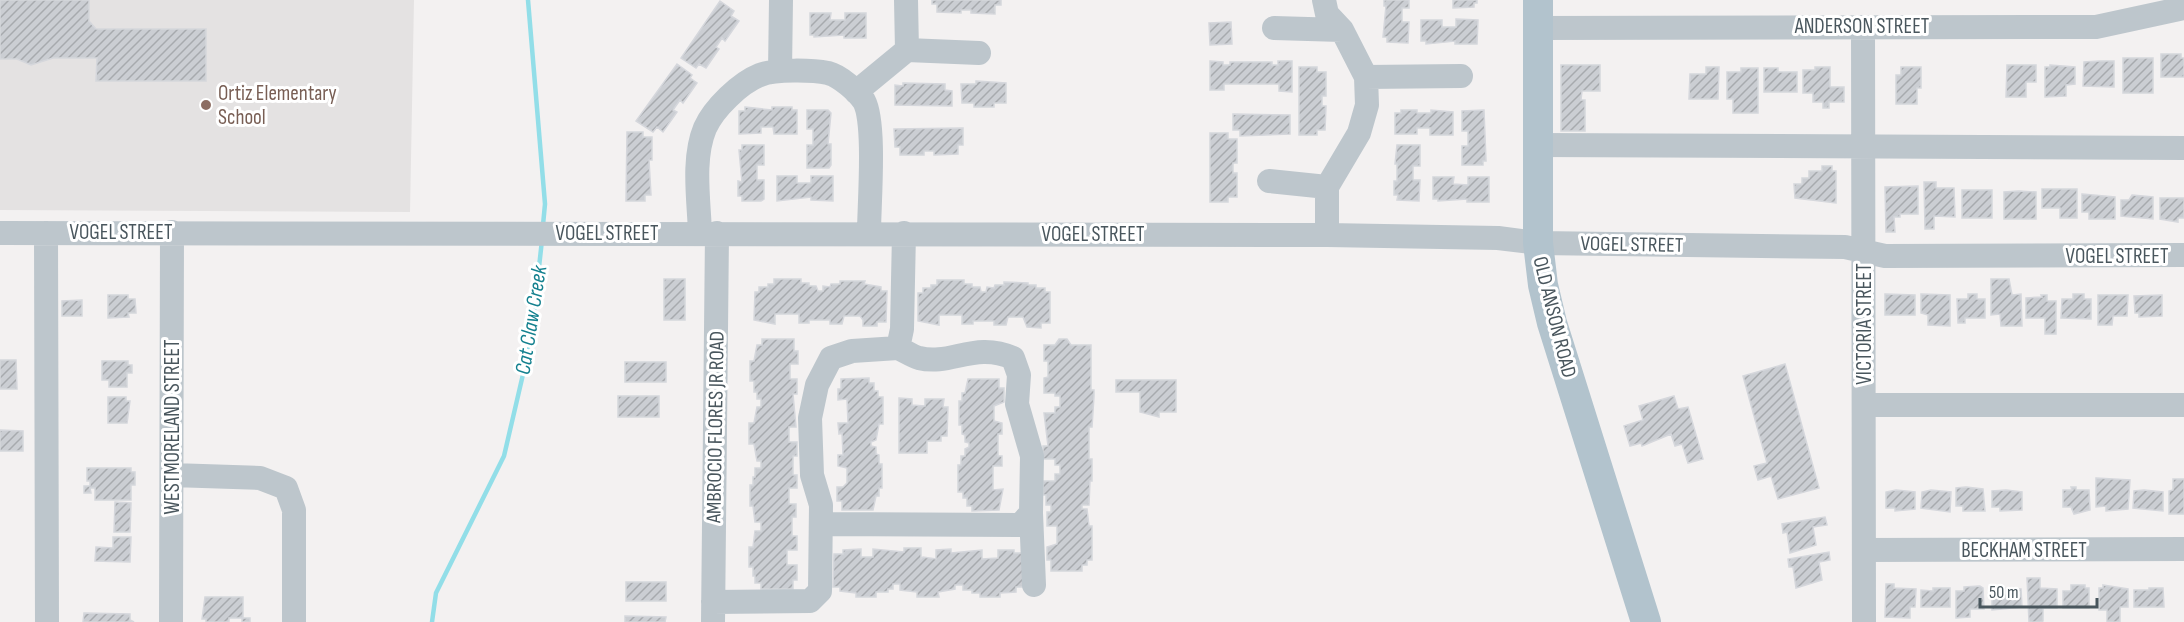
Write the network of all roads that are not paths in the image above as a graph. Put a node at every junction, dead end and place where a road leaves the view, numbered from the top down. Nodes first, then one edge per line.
1 (781, 0) edge
2 (906, 0) edge
3 (1324, 0) edge
4 (2184, 8) edge
5 (1538, 14) edge
6 (1863, 27) junction
7 (1274, 28) dead end
8 (1342, 30) junction
9 (907, 50) junction
10 (979, 53) dead end
11 (780, 71) junction
12 (1461, 76) dead end
13 (1366, 78) junction
14 (856, 92) junction
15 (1538, 145) junction
16 (2184, 148) edge
17 (1863, 149) junction
18 (1269, 181) dead end
19 (1326, 187) junction
20 (172, 232) junction
21 (0, 233) edge
22 (46, 233) junction
23 (708, 233) junction
24 (869, 233) junction
25 (903, 233) junction
26 (1327, 234) junction
27 (1538, 243) junction
28 (1864, 252) junction
29 (2184, 255) edge
30 (898, 348) junction
31 (1864, 405) junction
32 (2184, 405) edge
33 (172, 475) junction
34 (1031, 513) junction
35 (822, 524) junction
36 (2184, 549) edge
37 (1864, 550) junction
38 (1034, 585) dead end
39 (713, 612) edge
40 (47, 622) edge
41 (171, 622) edge
42 (294, 622) edge
43 (1646, 622) edge
44 (1864, 622) edge

1 - 11 street
2 - 9 street
3 - 8 street
4 - 6 street, ANDERSON STREET
5 - 6 street, ANDERSON STREET
5 - 15 main road, OLD ANSON ROAD
6 - 17 street, VICTORIA STREET
7 - 8 street
8 - 13 street
9 - 10 street
9 - 14 street
11 - 14 street
11 - 23 street
12 - 13 street
13 - 19 street
14 - 24 street
15 - 17 street
15 - 27 main road, OLD ANSON ROAD
16 - 17 street
17 - 28 street, VICTORIA STREET
18 - 19 street
19 - 26 street
20 - 22 street, VOGEL STREET
20 - 23 street, VOGEL STREET
20 - 33 street, WESTMORELAND STREET
21 - 22 street, VOGEL STREET
22 - 40 street
23 - 24 street, VOGEL STREET
23 - 39 street, AMBROCIO FLORES JR ROAD
24 - 25 street, VOGEL STREET
25 - 26 street, VOGEL STREET
25 - 30 street
26 - 27 street, VOGEL STREET
27 - 28 street, VOGEL STREET
27 - 43 main road, OLD ANSON ROAD
28 - 29 street, VOGEL STREET
28 - 31 street, VICTORIA STREET
30 - 34 street
30 - 35 street
31 - 32 street
31 - 37 street, VICTORIA STREET
33 - 41 street, WESTMORELAND STREET
33 - 42 street
34 - 35 street
34 - 38 street
35 - 39 street
36 - 37 street, BECKHAM STREET
37 - 44 street, VICTORIA STREET

